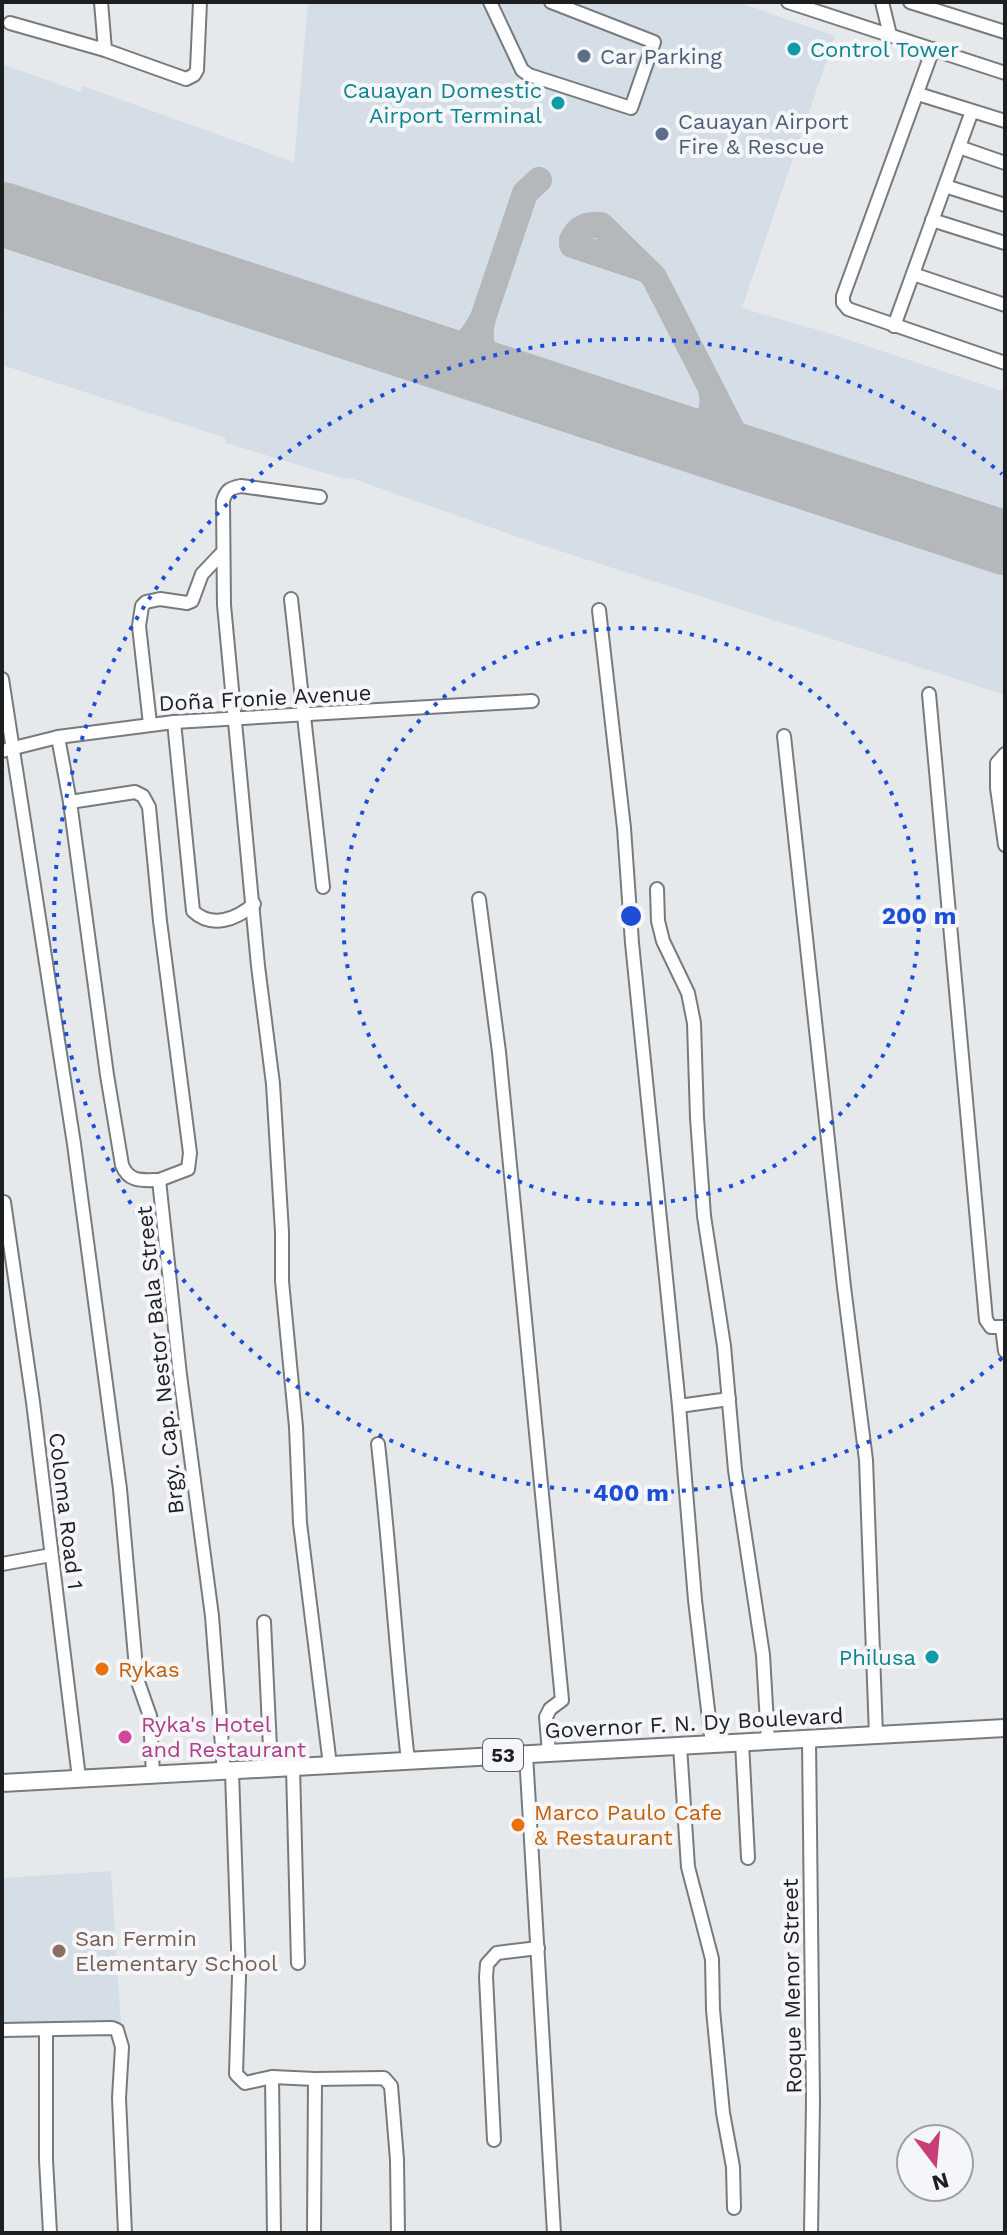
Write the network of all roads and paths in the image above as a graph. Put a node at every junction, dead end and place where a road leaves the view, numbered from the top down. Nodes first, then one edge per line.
1 (101, 2) edge
2 (200, 2) edge
3 (490, 2) edge
4 (551, 2) edge
5 (788, 2) edge
6 (882, 2) edge
7 (910, 2) edge
8 (10, 23) dead end
9 (1005, 32) edge
10 (890, 35) junction
11 (933, 49) junction
12 (105, 50) junction
13 (1005, 73) edge
14 (918, 94) junction
15 (972, 111) junction
16 (1005, 121) edge
17 (959, 147) junction
18 (1005, 163) edge
19 (945, 186) junction
20 (1005, 205) edge
21 (932, 220) junction
22 (1005, 243) edge
23 (913, 274) junction
24 (1005, 305) edge
25 (894, 326) junction
26 (1005, 363) edge
27 (320, 497) dead end
28 (222, 553) junction
29 (291, 599) dead end
30 (599, 610) dead end
31 (2, 679) edge
32 (929, 694) dead end
33 (532, 701) dead end
34 (303, 715) junction
35 (235, 717) junction
36 (174, 722) junction
37 (150, 724) junction
38 (784, 736) dead end
39 (58, 737) junction
40 (8, 750) edge
41 (1005, 754) edge
42 (70, 802) junction
43 (1005, 845) edge
44 (323, 887) dead end
45 (657, 889) dead end
46 (479, 899) dead end
47 (254, 904) junction
48 (159, 1180) junction
49 (4, 1202) edge
50 (1004, 1327) edge
51 (1005, 1351) edge
52 (729, 1399) junction
53 (679, 1406) junction
54 (378, 1444) dead end
55 (51, 1555) junction
56 (2, 1564) edge
57 (264, 1622) dead end
58 (1005, 1728) edge
59 (876, 1735) junction
60 (809, 1739) junction
61 (768, 1741) junction
62 (742, 1742) junction
63 (712, 1744) junction
64 (680, 1746) junction
65 (549, 1753) junction
66 (526, 1754) junction
67 (408, 1761) junction
68 (330, 1765) junction
69 (293, 1767) junction
70 (271, 1769) junction
71 (228, 1772) junction
72 (153, 1775) junction
73 (79, 1778) junction
74 (2, 1783) edge
75 (748, 1858) dead end
76 (538, 1948) junction
77 (298, 1963) dead end
78 (2, 2030) edge
79 (46, 2030) junction
80 (272, 2077) junction
81 (315, 2079) junction
82 (494, 2140) dead end
83 (734, 2208) dead end
84 (50, 2233) edge
85 (125, 2233) edge
86 (274, 2233) edge
87 (314, 2233) edge
88 (398, 2233) edge
89 (554, 2233) edge
90 (811, 2233) edge

1 - 12 street
2 - 12 street
3 - 4 street
5 - 10 street
6 - 10 street
7 - 9 street
8 - 12 street
10 - 11 street
11 - 13 street
11 - 14 street
14 - 15 street
14 - 25 street
15 - 16 street
15 - 17 street
17 - 18 street
17 - 19 street
19 - 20 street
19 - 21 street
21 - 22 street
21 - 23 street
23 - 24 street
23 - 25 street
25 - 26 street
27 - 28 street
28 - 35 street
28 - 37 street
29 - 34 street
30 - 53 street
31 - 40 street
32 - 50 street
33 - 34 street, Doña Fronie Avenue
34 - 35 street, Doña Fronie Avenue
34 - 44 street
35 - 36 street, Doña Fronie Avenue
35 - 47 street
36 - 37 street, Doña Fronie Avenue
36 - 47 street
37 - 39 street, Doña Fronie Avenue
38 - 59 street
39 - 40 street, Doña Fronie Avenue
39 - 42 street, Brgy. Cap. Nestor Bala Street
40 - 72 street
41 - 43 street
42 - 48 street, Brgy. Cap. Nestor Bala Street
42 - 48 street
45 - 52 street
46 - 65 street
47 - 68 street
48 - 71 street, Brgy. Cap. Nestor Bala Street
49 - 55 street, Coloma Road 1
50 - 51 street
52 - 53 street
52 - 61 street
53 - 63 street
54 - 67 street
55 - 56 street
55 - 73 street, Coloma Road 1
57 - 70 street
58 - 59 highway, Governor F. N. Dy Boulevard / 53
59 - 60 highway, Governor F. N. Dy Boulevard / 53
60 - 61 highway, Governor F. N. Dy Boulevard / 53
60 - 90 street, Roque Menor Street
61 - 62 highway, Governor F. N. Dy Boulevard / 53
62 - 63 highway, Governor F. N. Dy Boulevard / 53
62 - 75 street
63 - 64 highway, Governor F. N. Dy Boulevard / 53
64 - 65 highway, Governor F. N. Dy Boulevard / 53
64 - 83 street
65 - 66 highway, Governor F. N. Dy Boulevard / 53
66 - 67 highway, Governor F. N. Dy Boulevard / 53
66 - 76 street
67 - 68 highway, Governor F. N. Dy Boulevard / 53
68 - 69 highway, Governor F. N. Dy Boulevard / 53
69 - 70 highway, Governor F. N. Dy Boulevard / 53
69 - 77 street
70 - 71 highway, Governor F. N. Dy Boulevard / 53
71 - 72 highway, Governor F. N. Dy Boulevard / 53
71 - 80 street, Brgy. Cap. Nestor Bala Street
72 - 73 highway, Governor F. N. Dy Boulevard / 53
73 - 74 highway, Governor F. N. Dy Boulevard / 53
76 - 82 street
76 - 89 street
78 - 79 street
79 - 84 street
79 - 85 street
80 - 81 street
80 - 86 street
81 - 87 street
81 - 88 street

